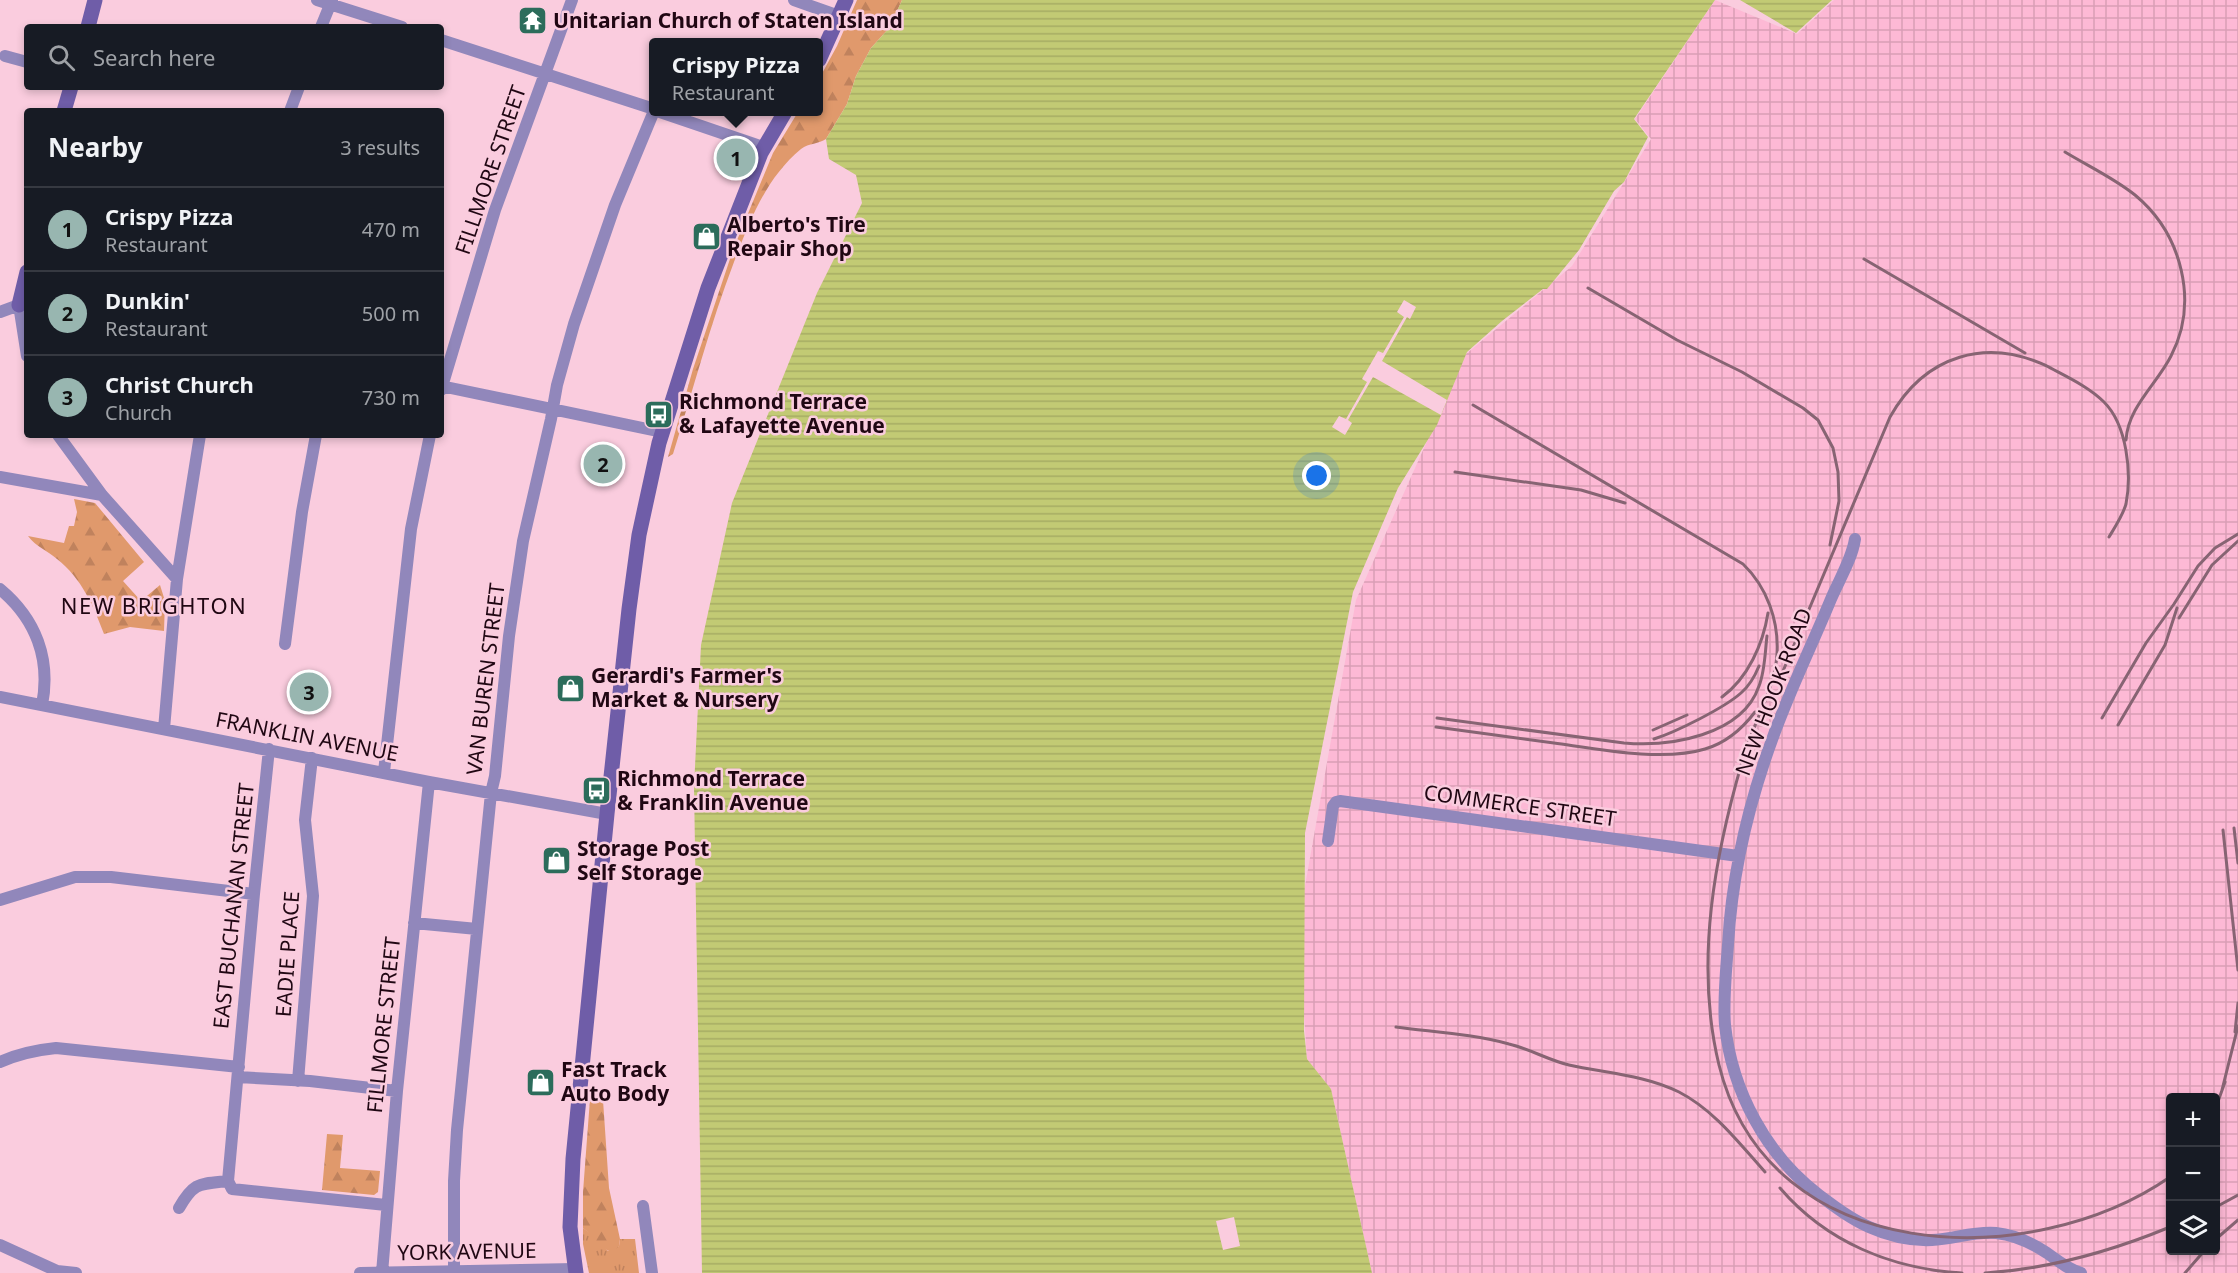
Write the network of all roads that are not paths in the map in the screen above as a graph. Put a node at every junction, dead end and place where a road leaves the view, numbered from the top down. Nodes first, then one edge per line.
1 (95, 0) edge
2 (317, 0) edge
3 (572, 0) edge
4 (794, 0) edge
5 (846, 0) edge
6 (331, 2) edge
7 (839, 16) junction
8 (89, 24) edge
9 (322, 24) edge
10 (393, 24) edge
11 (444, 41) edge
12 (823, 51) edge
13 (5, 56) dead end
14 (24, 61) edge
15 (545, 73) junction
16 (70, 90) edge
17 (298, 90) edge
18 (65, 108) edge
19 (291, 108) edge
20 (649, 108) edge
21 (652, 116) edge
22 (674, 116) edge
23 (782, 116) edge
24 (763, 147) junction
25 (23, 306) edge
26 (0, 312) edge
27 (444, 377) edge
28 (444, 388) edge
29 (552, 408) junction
30 (662, 432) junction
31 (60, 438) edge
32 (200, 438) edge
33 (315, 438) edge
34 (429, 438) edge
35 (0, 477) edge
36 (102, 495) junction
37 (1855, 539) dead end
38 (177, 579) junction
39 (0, 589) edge
40 (285, 644) dead end
41 (0, 697) edge
42 (42, 705) junction
43 (164, 729) junction
44 (269, 749) junction
45 (312, 758) junction
46 (384, 772) junction
47 (429, 782) junction
48 (491, 793) junction
49 (607, 814) junction
50 (1328, 841) dead end
51 (1738, 856) junction
52 (254, 894) junction
53 (0, 900) edge
54 (414, 923) junction
55 (477, 929) junction
56 (0, 1062) edge
57 (238, 1072) junction
58 (298, 1081) junction
59 (397, 1091) junction
60 (230, 1185) junction
61 (386, 1205) junction
62 (643, 1206) dead end
63 (179, 1208) dead end
64 (0, 1245) edge
65 (454, 1270) junction
66 (575, 1271) edge
67 (76, 1273) edge
68 (360, 1273) edge
69 (381, 1273) edge
70 (652, 1273) edge
71 (2081, 1273) edge

1 - 8 main road
2 - 6 street
3 - 15 street, FILLMORE STREET
4 - 7 street
5 - 7 main road
6 - 9 street
6 - 10 street
7 - 12 main road
11 - 15 street
13 - 14 street
15 - 20 street
15 - 27 street, FILLMORE STREET
16 - 18 main road
17 - 19 street
21 - 29 street, VAN BUREN STREET
22 - 24 street
23 - 24 main road
24 - 30 main road
25 - 26 street
28 - 29 street
29 - 30 street
29 - 48 street, VAN BUREN STREET
30 - 49 main road
31 - 36 street
32 - 38 street
33 - 40 street
34 - 46 street
35 - 36 street
36 - 38 street
37 - 51 street, NEW HOOK ROAD
38 - 43 street
39 - 42 street
41 - 42 street, FRANKLIN AVENUE
42 - 43 street, FRANKLIN AVENUE
43 - 44 street, FRANKLIN AVENUE
44 - 45 street, FRANKLIN AVENUE
44 - 52 street, EAST BUCHANAN STREET
45 - 46 street, FRANKLIN AVENUE
45 - 58 street, EADIE PLACE
46 - 47 street, FRANKLIN AVENUE
47 - 48 street, FRANKLIN AVENUE
47 - 54 street, FILLMORE STREET
48 - 49 street, FRANKLIN AVENUE
48 - 55 street, VAN BUREN STREET
49 - 66 main road
50 - 51 street, COMMERCE STREET
51 - 71 street, NEW HOOK ROAD
52 - 53 street
52 - 57 street, EAST BUCHANAN STREET
54 - 55 street
54 - 59 street, FILLMORE STREET
55 - 65 street, VAN BUREN STREET
56 - 57 street
57 - 58 street
57 - 60 street, EAST BUCHANAN STREET
58 - 59 street
59 - 61 street, FILLMORE STREET
60 - 61 street
60 - 63 street
61 - 69 street, FILLMORE STREET
62 - 70 street
64 - 67 street
65 - 66 street, YORK AVENUE
65 - 69 street, YORK AVENUE
68 - 69 street, YORK AVENUE

